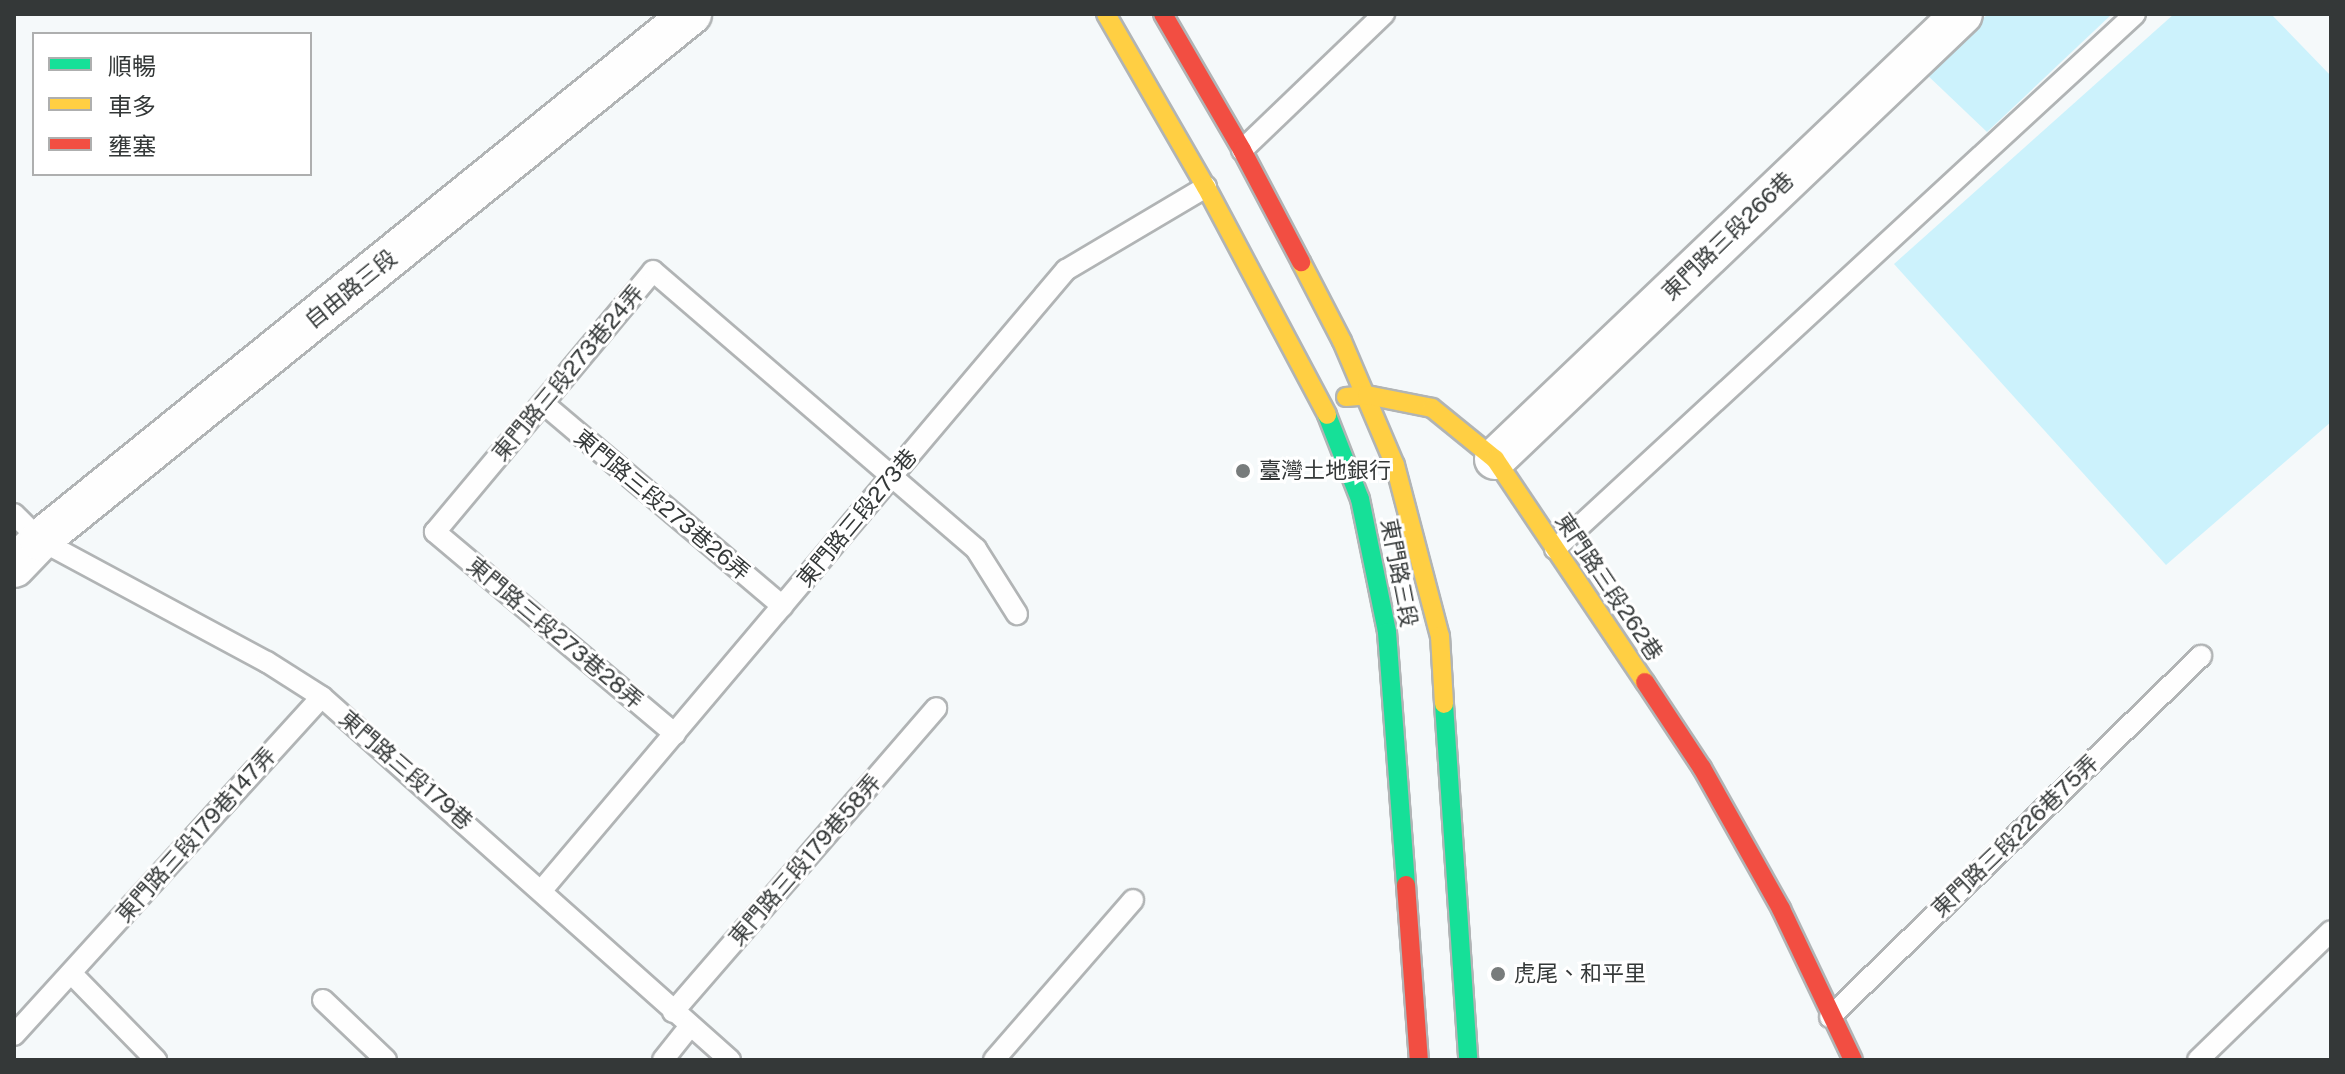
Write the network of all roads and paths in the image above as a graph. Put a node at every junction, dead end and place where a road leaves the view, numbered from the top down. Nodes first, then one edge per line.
1 (691, 14) edge
2 (1106, 14) edge
3 (1163, 14) edge
4 (1384, 14) edge
5 (1962, 14) edge
6 (2135, 14) edge
7 (1242, 150) junction
8 (1206, 187) junction
9 (1367, 395) junction
10 (1321, 400) junction
11 (543, 403) junction
12 (1495, 459) junction
13 (890, 478) junction
14 (435, 532) joint
15 (23, 540) edge
16 (1555, 549) junction
17 (782, 606) junction
18 (1017, 614) dead end
19 (2201, 656) dead end
20 (322, 697) junction
21 (936, 708) dead end
22 (675, 734) junction
23 (542, 890) junction
24 (1133, 900) dead end
25 (2331, 931) edge
26 (71, 973) junction
27 (323, 1000) dead end
28 (673, 1012) junction
29 (1830, 1017) junction
30 (690, 1026) junction
31 (14, 1035) edge
32 (156, 1060) edge
33 (386, 1060) edge
34 (663, 1060) edge
35 (730, 1060) edge
36 (994, 1060) edge
37 (1419, 1060) edge
38 (1468, 1060) edge
39 (1853, 1060) edge
40 (2198, 1060) edge

1 - 15 street, 自由路三段
2 - 8 main road, 東門路三段
3 - 7 main road, 東門路三段
4 - 7 lane
5 - 12 street, 東門路三段266巷
6 - 16 lane
7 - 9 main road, 東門路三段
8 - 10 main road, 東門路三段
8 - 13 lane, 東門路三段273巷
9 - 10 main road, 東門路三段262巷
9 - 12 main road, 東門路三段262巷
9 - 38 main road, 東門路三段
10 - 37 main road, 東門路三段
11 - 13 lane, 東門路三段273巷24弄
11 - 14 lane, 東門路三段273巷24弄
11 - 17 lane, 東門路三段273巷26弄
12 - 16 main road, 東門路三段262巷
13 - 17 lane, 東門路三段273巷
13 - 18 lane
14 - 22 lane, 東門路三段273巷28弄
15 - 20 lane, 東門路三段179巷
16 - 29 main road, 東門路三段262巷
17 - 22 lane, 東門路三段273巷
19 - 29 lane, 東門路三段226巷75弄
20 - 23 lane, 東門路三段179巷
20 - 26 lane, 東門路三段179巷147弄
21 - 28 lane, 東門路三段179巷58弄
22 - 23 lane, 東門路三段273巷
23 - 28 lane, 東門路三段179巷
24 - 36 lane
25 - 40 lane
26 - 31 lane, 東門路三段179巷147弄
26 - 32 lane
27 - 33 lane
28 - 30 lane, 東門路三段179巷
29 - 39 main road, 東門路三段262巷
30 - 34 lane
30 - 35 lane, 東門路三段179巷

